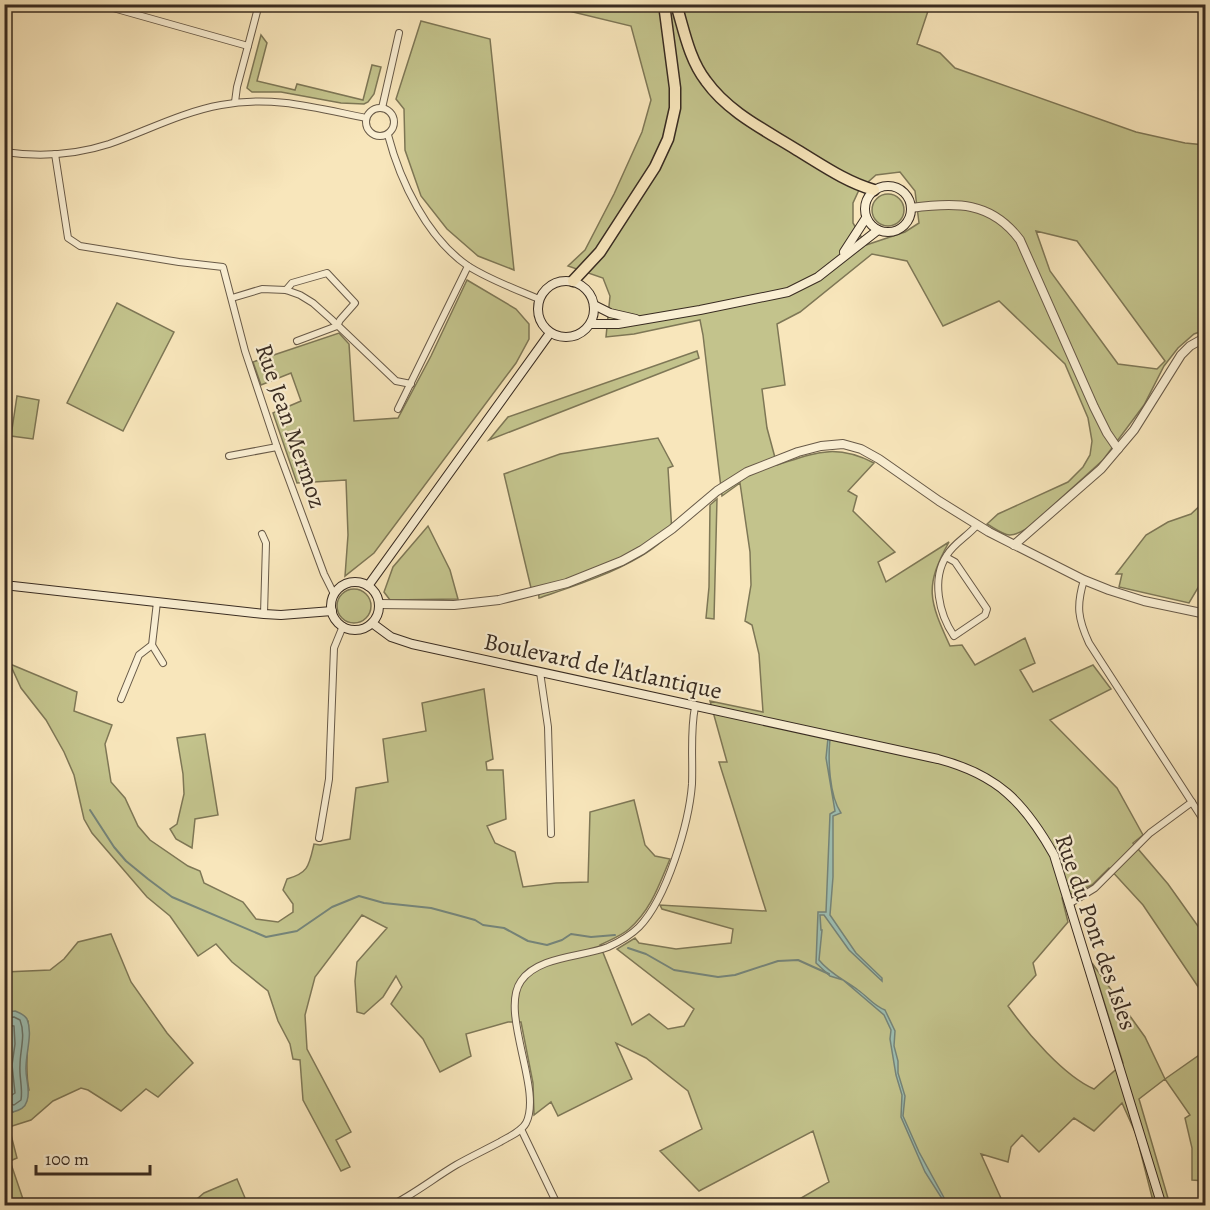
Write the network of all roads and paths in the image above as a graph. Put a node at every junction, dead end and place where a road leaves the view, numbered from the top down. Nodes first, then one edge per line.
1 (99, 4) edge
2 (259, 4) edge
3 (664, 4) edge
4 (676, 4) edge
5 (399, 33) dead end
6 (248, 46) junction
7 (235, 102) junction
8 (382, 108) junction
9 (366, 118) junction
10 (388, 135) junction
11 (4, 152) edge
12 (55, 154) junction
13 (874, 190) junction
14 (911, 208) junction
15 (866, 218) junction
16 (878, 230) junction
17 (838, 259) junction
18 (468, 266) junction
19 (573, 281) junction
20 (286, 290) junction
21 (232, 298) junction
22 (539, 299) junction
23 (594, 305) junction
24 (639, 320) junction
25 (591, 324) junction
26 (337, 326) junction
27 (550, 333) junction
28 (1206, 337) edge
29 (297, 340) dead end
30 (411, 384) junction
31 (398, 409) dead end
32 (277, 447) junction
33 (1118, 449) junction
34 (229, 456) dead end
35 (977, 525) junction
36 (262, 534) dead end
37 (1014, 545) junction
38 (945, 557) junction
39 (1084, 580) junction
40 (4, 585) edge
41 (368, 586) junction
42 (334, 594) junction
43 (157, 602) junction
44 (379, 604) junction
45 (332, 611) junction
46 (264, 614) junction
47 (1206, 614) edge
48 (372, 623) junction
49 (343, 626) junction
50 (152, 645) junction
51 (163, 663) dead end
52 (540, 672) junction
53 (121, 699) dead end
54 (695, 707) junction
55 (831, 736) joint
56 (1192, 802) junction
57 (1206, 824) edge
58 (551, 834) dead end
59 (319, 838) dead end
60 (1070, 904) junction
61 (521, 1129) junction
62 (390, 1206) edge
63 (558, 1206) edge
64 (1162, 1206) edge

1 - 6 street
2 - 6 street
3 - 19 highway
4 - 13 highway
5 - 8 street
6 - 7 street
7 - 9 street
7 - 12 street
8 - 9 street
8 - 10 street
9 - 10 street
10 - 18 street
11 - 12 street
12 - 21 street, Rue Jean Mermoz
13 - 14 main road
13 - 15 main road
14 - 16 main road
14 - 33 street
15 - 16 main road
15 - 17 main road
16 - 17 main road
17 - 24 main road
18 - 22 street
18 - 30 street
19 - 22 main road
19 - 23 main road
20 - 21 street
20 - 26 street
20 - 26 street
21 - 32 street, Rue Jean Mermoz
22 - 27 main road
23 - 24 main road
23 - 25 main road
24 - 25 main road
25 - 27 main road
26 - 29 street
26 - 30 street
27 - 41 main road
28 - 33 street
30 - 31 street
32 - 34 street
32 - 42 street, Rue Jean Mermoz
33 - 37 street
35 - 37 street
35 - 38 street
35 - 44 street
36 - 46 street
37 - 39 street
38 - 38 street
39 - 47 street
39 - 56 street
40 - 43 main road
41 - 42 main road
41 - 44 main road
42 - 45 main road
43 - 46 main road
43 - 50 street
44 - 48 main road
45 - 46 main road
45 - 49 main road
48 - 49 main road
48 - 52 main road, Boulevard de l'Atlantique
49 - 59 street
50 - 51 street
50 - 53 street
52 - 54 main road, Boulevard de l'Atlantique
52 - 58 street
54 - 55 main road, Boulevard de l'Atlantique
54 - 61 street
55 - 60 main road, Rue du Pont des Isles
56 - 57 street
56 - 60 street
60 - 64 main road, Rue du Pont des Isles
61 - 62 street
61 - 63 street

